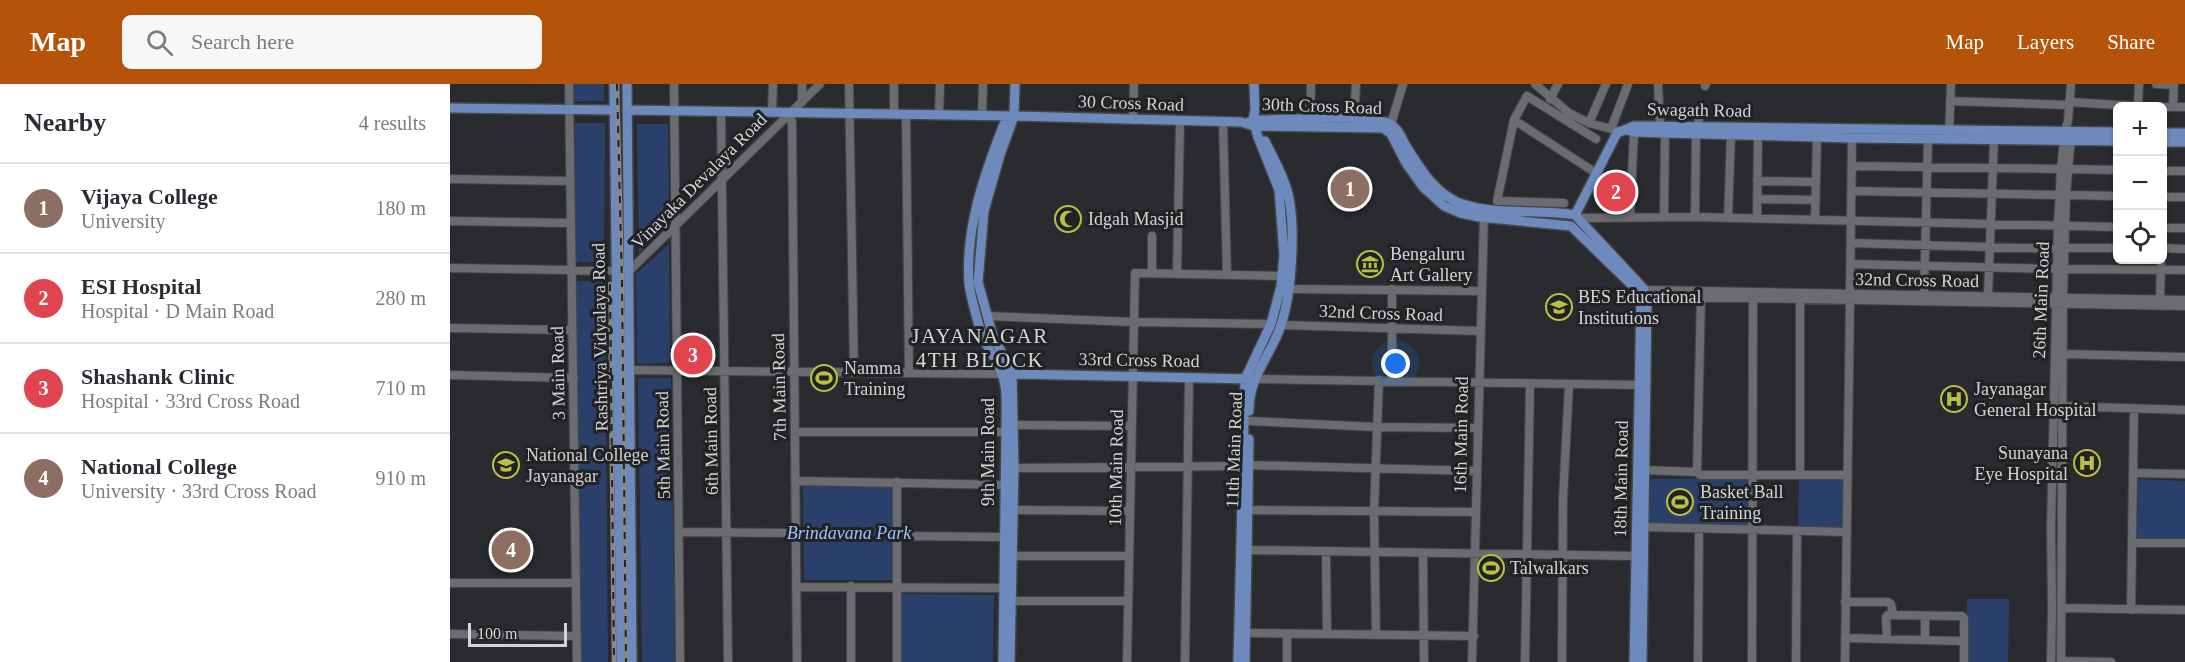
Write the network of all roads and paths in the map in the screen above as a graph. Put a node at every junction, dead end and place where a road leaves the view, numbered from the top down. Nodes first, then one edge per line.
1 (569, 84) edge
2 (614, 84) edge
3 (627, 84) edge
4 (674, 84) edge
5 (773, 84) edge
6 (802, 84) edge
7 (820, 84) edge
8 (849, 84) edge
9 (894, 84) edge
10 (940, 84) edge
11 (983, 84) edge
12 (1015, 84) edge
13 (1134, 84) edge
14 (1254, 84) edge
15 (1311, 84) edge
16 (1356, 84) edge
17 (1403, 84) edge
18 (1535, 84) edge
19 (1558, 84) edge
20 (1606, 84) edge
21 (1628, 84) edge
22 (1658, 84) edge
23 (1943, 84) edge
24 (1951, 84) edge
25 (2071, 84) edge
26 (2139, 84) edge
27 (2156, 84) edge
28 (2174, 85) edge
29 (1550, 99) junction
30 (1950, 101) junction
31 (801, 102) junction
32 (2137, 102) edge
33 (2070, 104) junction
34 (2113, 105) edge
35 (2167, 106) edge
36 (2173, 106) junction
37 (2185, 107) edge
38 (450, 108) edge
39 (570, 109) junction
40 (614, 110) junction
41 (627, 110) junction
42 (674, 111) junction
43 (722, 111) junction
44 (1700, 111) dead end
45 (772, 112) junction
46 (790, 112) junction
47 (849, 113) junction
48 (894, 114) junction
49 (906, 114) junction
50 (939, 114) junction
51 (982, 115) junction
52 (1014, 116) junction
53 (1310, 119) junction
54 (1134, 120) junction
55 (1354, 120) junction
56 (1514, 120) junction
57 (1179, 121) junction
58 (1255, 121) junction
59 (1223, 122) junction
60 (1589, 123) junction
61 (1391, 124) junction
62 (1663, 129) junction
63 (1623, 130) junction
64 (1697, 130) junction
65 (2068, 132) junction
66 (2113, 132) edge
67 (2167, 133) edge
68 (1731, 134) junction
69 (2185, 134) edge
70 (1758, 135) junction
71 (1949, 135) junction
72 (1817, 137) junction
73 (1852, 138) junction
74 (1596, 139) dead end
75 (1928, 139) junction
76 (1994, 139) junction
77 (2113, 140) edge
78 (2167, 142) edge
79 (2185, 142) edge
80 (1852, 166) junction
81 (1927, 166) junction
82 (1993, 168) junction
83 (2064, 169) junction
84 (2113, 170) edge
85 (2167, 171) edge
86 (2185, 171) edge
87 (1596, 173) junction
88 (450, 179) edge
89 (722, 180) junction
90 (569, 181) junction
91 (1757, 181) junction
92 (1816, 182) junction
93 (1852, 191) junction
94 (1927, 193) junction
95 (1993, 194) junction
96 (2062, 195) junction
97 (2113, 196) edge
98 (2167, 197) edge
99 (2185, 197) edge
100 (1757, 198) junction
101 (1816, 200) junction
102 (1564, 203) dead end
103 (1484, 213) junction
104 (1577, 216) junction
105 (1630, 216) junction
106 (1664, 216) junction
107 (1695, 217) junction
108 (1728, 218) junction
109 (1757, 218) junction
110 (1815, 220) junction
111 (450, 221) edge
112 (1851, 221) junction
113 (1926, 222) junction
114 (570, 223) junction
115 (1991, 224) junction
116 (675, 226) junction
117 (2061, 226) junction
118 (2113, 227) edge
119 (2167, 228) edge
120 (2185, 228) edge
121 (1152, 236) dead end
122 (1851, 243) junction
123 (1925, 244) junction
124 (1990, 246) junction
125 (2113, 248) edge
126 (2167, 248) edge
127 (2061, 249) junction
128 (2185, 249) edge
129 (1851, 264) junction
130 (2161, 264) edge
131 (1925, 265) junction
132 (1989, 266) junction
133 (450, 268) edge
134 (2060, 269) junction
135 (2160, 269) junction
136 (2185, 270) edge
137 (571, 271) junction
138 (616, 271) junction
139 (629, 271) junction
140 (1152, 272) junction
141 (1177, 273) junction
142 (1227, 275) junction
143 (1283, 276) junction
144 (1288, 289) junction
145 (1392, 289) junction
146 (1481, 291) junction
147 (1645, 294) junction
148 (1701, 294) junction
149 (1753, 295) junction
150 (1924, 295) junction
151 (1800, 296) junction
152 (1988, 296) junction
153 (1850, 297) junction
154 (2160, 300) junction
155 (2185, 300) edge
156 (2060, 301) junction
157 (2185, 306) edge
158 (987, 316) junction
159 (1134, 322) junction
160 (1271, 324) junction
161 (1281, 325) junction
162 (450, 328) edge
163 (1392, 328) junction
164 (572, 330) junction
165 (1480, 331) junction
166 (2062, 354) junction
167 (2185, 357) edge
168 (630, 370) junction
169 (677, 370) junction
170 (725, 371) junction
171 (794, 372) junction
172 (854, 372) junction
173 (909, 373) junction
174 (1007, 374) junction
175 (450, 375) edge
176 (1133, 377) junction
177 (574, 378) junction
178 (1189, 378) junction
179 (1249, 379) junction
180 (1379, 380) junction
181 (1392, 381) junction
182 (1479, 383) junction
183 (1530, 384) junction
184 (1569, 384) junction
185 (1643, 385) junction
186 (2062, 406) junction
187 (2134, 409) junction
188 (2185, 410) edge
189 (1249, 422) junction
190 (1014, 425) junction
191 (1132, 426) junction
192 (1376, 427) junction
193 (1478, 428) junction
194 (795, 432) junction
195 (1006, 432) junction
196 (1131, 466) junction
197 (1187, 466) junction
198 (1245, 466) junction
199 (1010, 468) junction
200 (1376, 469) junction
201 (1641, 470) junction
202 (1477, 471) junction
203 (1697, 472) junction
204 (2133, 473) junction
205 (1752, 474) junction
206 (2185, 474) edge
207 (1800, 475) junction
208 (1847, 475) junction
209 (795, 481) junction
210 (897, 482) junction
211 (1009, 484) junction
212 (1012, 510) junction
213 (1248, 510) junction
214 (1130, 511) junction
215 (1374, 512) junction
216 (1476, 512) junction
217 (1644, 527) junction
218 (1699, 529) junction
219 (1752, 530) junction
220 (1797, 531) junction
221 (679, 532) junction
222 (727, 532) junction
223 (1846, 532) junction
224 (796, 533) junction
225 (897, 536) junction
226 (1005, 537) junction
227 (2132, 543) junction
228 (2185, 543) edge
229 (1247, 550) junction
230 (1326, 551) junction
231 (1375, 552) junction
232 (1424, 553) junction
233 (1475, 554) junction
234 (1011, 555) junction
235 (1129, 555) junction
236 (1526, 555) junction
237 (1562, 555) junction
238 (1636, 556) junction
239 (450, 583) edge
240 (576, 583) junction
241 (851, 586) junction
242 (796, 587) junction
243 (897, 587) junction
244 (1007, 588) junction
245 (1007, 601) junction
246 (1128, 601) junction
247 (1845, 602) junction
248 (2061, 608) junction
249 (2131, 610) junction
250 (2185, 610) edge
251 (1893, 615) junction
252 (1925, 616) junction
253 (1246, 633) junction
254 (1287, 633) junction
255 (450, 634) edge
256 (1328, 634) junction
257 (1376, 635) junction
258 (1424, 635) junction
259 (576, 636) junction
260 (1474, 636) junction
261 (1845, 638) junction
262 (1887, 638) junction
263 (1925, 639) junction
264 (1964, 640) junction
265 (577, 662) edge
266 (621, 662) edge
267 (632, 662) edge
268 (680, 662) edge
269 (728, 662) edge
270 (797, 662) edge
271 (851, 662) edge
272 (897, 662) edge
273 (1003, 662) edge
274 (1010, 662) edge
275 (1127, 662) edge
276 (1185, 662) edge
277 (1238, 662) edge
278 (1245, 662) edge
279 (1287, 662) edge
280 (1424, 662) edge
281 (1472, 662) edge
282 (1525, 662) edge
283 (1562, 662) edge
284 (1635, 662) edge
285 (1642, 662) edge
286 (1698, 662) edge
287 (1752, 662) edge
288 (1796, 662) edge
289 (1845, 662) edge
290 (1964, 662) edge
291 (2051, 662) edge
292 (2061, 662) edge
293 (2111, 662) edge

1 - 39 street, 3 Main Road
2 - 40 main road, Rashtriya Vidyalaya Road
3 - 41 main road, Rashtriya Vidyalaya Road
4 - 42 street, 5th Main Road
5 - 45 street
6 - 31 street
7 - 31 street, Vinayaka Devalaya Road
8 - 47 street
9 - 48 street
10 - 50 street
11 - 51 street
12 - 52 main road, 9th Main Road
13 - 54 street
14 - 58 main road, 11th Main Road
15 - 53 street
16 - 55 street
17 - 61 street
18 - 29 street
19 - 29 street
20 - 60 street
21 - 63 street
22 - 62 street
23 - 24 street
24 - 30 street
25 - 33 street, 26th Main Road
26 - 32 street
27 - 28 street
28 - 36 street
29 - 60 street
30 - 33 street
30 - 71 street
31 - 46 street, Vinayaka Devalaya Road
33 - 34 street
33 - 65 street, 26th Main Road
35 - 36 street
36 - 37 street
38 - 39 main road
39 - 40 main road
39 - 90 street, 3 Main Road
40 - 138 main road, Rashtriya Vidyalaya Road
41 - 42 main road
41 - 139 main road, Rashtriya Vidyalaya Road
42 - 43 main road
42 - 116 street, 5th Main Road
43 - 45 main road
43 - 89 street, 6th Main Road
44 - 64 street
45 - 46 main road
46 - 47 main road
46 - 89 street, Vinayaka Devalaya Road
46 - 171 street, 7th Main Road
47 - 48 main road
47 - 172 street
48 - 49 main road
49 - 50 main road
49 - 173 street
50 - 51 main road
51 - 52 main road
52 - 54 main road, 30 Cross Road
52 - 158 main road, 9th Main Road
52 - 174 main road, 9th Main Road
53 - 55 main road, 30th Cross Road
53 - 58 main road, 30th Cross Road
54 - 57 main road, 30 Cross Road
55 - 61 main road, 30th Cross Road
56 - 74 street
56 - 87 street
56 - 102 street
57 - 59 main road, 30 Cross Road
57 - 141 street
58 - 59 main road, 30 Cross Road
58 - 103 main road, 30th Cross Road
58 - 143 main road, 11th Main Road
58 - 144 main road, 11th Main Road
59 - 142 street
60 - 63 street
61 - 103 main road, 30th Cross Road
62 - 63 main road, Swagath Road
62 - 64 main road, Swagath Road
62 - 106 street
63 - 87 main road
63 - 105 street
64 - 68 main road, Swagath Road
64 - 71 main road, Swagath Road
64 - 107 street
65 - 66 main road, Swagath Road
65 - 71 main road, Swagath Road
65 - 76 main road, Swagath Road
65 - 77 main road, Swagath Road
65 - 83 street, 26th Main Road
67 - 69 main road
68 - 70 main road, Swagath Road
68 - 108 street
70 - 72 main road, Swagath Road
70 - 91 street
71 - 75 main road, Swagath Road
71 - 76 main road, Swagath Road
72 - 73 main road, Swagath Road
72 - 92 street
73 - 75 main road, Swagath Road
73 - 80 street
75 - 81 street
76 - 82 street
78 - 79 main road
80 - 81 street
80 - 93 street
81 - 82 street
81 - 94 street
82 - 83 street
82 - 95 street
83 - 84 street
83 - 96 street, 26th Main Road
85 - 86 street
87 - 104 main road
88 - 90 street
89 - 116 street, Vinayaka Devalaya Road
89 - 170 street, 6th Main Road
90 - 114 street, 3 Main Road
91 - 92 street
91 - 100 street
92 - 101 street
93 - 94 street
93 - 112 street
94 - 95 street
94 - 113 street
95 - 96 street
95 - 115 street
96 - 97 street
96 - 117 street, 26th Main Road
98 - 99 street
100 - 101 street
100 - 109 street
101 - 110 street
103 - 104 main road, 30th Cross Road
103 - 146 street, 16th Main Road
103 - 147 main road, 30th Cross Road
104 - 105 street
104 - 147 main road
105 - 106 street
106 - 107 street
107 - 108 street
108 - 109 street
109 - 110 street
110 - 112 street
111 - 114 street
112 - 113 street
112 - 122 street
113 - 115 street
113 - 123 street
114 - 137 street, 3 Main Road
115 - 117 street
115 - 124 street
116 - 139 street, Vinayaka Devalaya Road
116 - 169 street, 5th Main Road
117 - 118 street
117 - 127 street, 26th Main Road
119 - 120 street
121 - 140 street
122 - 123 street
122 - 129 street
123 - 124 street
123 - 131 street
124 - 127 street
124 - 132 street
125 - 127 street
126 - 128 street
127 - 134 street, 26th Main Road
129 - 131 street
129 - 153 street
130 - 135 street
131 - 132 street
131 - 150 street
132 - 134 street
132 - 152 street
133 - 137 street
134 - 135 street
134 - 156 street, 26th Main Road
135 - 136 street
135 - 154 street
137 - 138 street
137 - 164 street, 3 Main Road
138 - 139 street
138 - 266 main road, Rashtriya Vidyalaya Road
139 - 168 main road, Rashtriya Vidyalaya Road
140 - 141 street
140 - 159 street, 10th Main Road
141 - 142 street
142 - 143 street
143 - 160 main road, 11th Main Road
144 - 145 street
144 - 161 main road, 11th Main Road
145 - 146 street
145 - 163 street
146 - 165 street, 16th Main Road
147 - 148 street, 32nd Cross Road
147 - 185 main road, 18th Main Road
148 - 149 street, 32nd Cross Road
148 - 203 street
149 - 151 street, 32nd Cross Road
149 - 205 street
150 - 152 street, 32nd Cross Road
150 - 153 street, 32nd Cross Road
151 - 153 street, 32nd Cross Road
151 - 207 street
152 - 156 street, 32nd Cross Road
153 - 156 street, 32nd Cross Road
153 - 208 street
154 - 155 street, 32nd Cross Road
154 - 156 street, 32nd Cross Road
156 - 157 street, 32nd Cross Road
156 - 166 street, 26th Main Road
156 - 291 street, 26th Main Road
158 - 159 street
158 - 174 main road, 9th Main Road
159 - 160 street
159 - 176 street, 10th Main Road
160 - 179 main road, 11th Main Road
161 - 163 street, 32nd Cross Road
161 - 179 main road, 11th Main Road
162 - 164 street
163 - 165 street, 32nd Cross Road
163 - 181 street
164 - 177 street, 3 Main Road
165 - 182 street, 16th Main Road
166 - 167 street
166 - 186 street, 26th Main Road
168 - 169 street, 33rd Cross Road
168 - 267 main road, Rashtriya Vidyalaya Road
169 - 170 street, 33rd Cross Road
169 - 221 street, 5th Main Road
170 - 171 street, 33rd Cross Road
170 - 222 street, 6th Main Road
171 - 172 street, 33rd Cross Road
171 - 194 street, 7th Main Road
172 - 173 street, 33rd Cross Road
173 - 174 street, 33rd Cross Road
174 - 176 main road, 33rd Cross Road
174 - 190 main road, 9th Main Road
174 - 195 main road, 9th Main Road
175 - 177 street
176 - 178 main road, 33rd Cross Road
176 - 191 street, 10th Main Road
177 - 240 street, 3 Main Road
178 - 179 main road, 33rd Cross Road
178 - 197 street
179 - 180 street, 33rd Cross Road
179 - 189 main road, 11th Main Road
179 - 198 main road, 11th Main Road
180 - 181 street, 33rd Cross Road
180 - 192 street
181 - 182 street, 33rd Cross Road
182 - 183 street, 33rd Cross Road
182 - 193 street, 16th Main Road
183 - 184 street, 33rd Cross Road
183 - 236 street
184 - 185 street, 33rd Cross Road
184 - 237 street
185 - 201 main road, 18th Main Road
186 - 187 street
186 - 248 street, 26th Main Road
187 - 188 street
187 - 204 street
189 - 192 street
189 - 198 main road, 11th Main Road
190 - 191 street
190 - 199 main road, 9th Main Road
191 - 196 street, 10th Main Road
192 - 193 street
192 - 200 street
193 - 202 street, 16th Main Road
194 - 195 street
194 - 209 street, 7th Main Road
195 - 199 main road, 9th Main Road
196 - 197 street
196 - 199 street
196 - 214 street, 10th Main Road
197 - 198 street
197 - 276 street
198 - 200 street
198 - 213 main road, 11th Main Road
198 - 277 main road, 11th Main Road
199 - 211 main road, 9th Main Road
200 - 202 street
200 - 215 street
201 - 203 street
201 - 217 main road, 18th Main Road
201 - 238 main road, 18th Main Road
202 - 216 street, 16th Main Road
203 - 205 street
204 - 206 street
204 - 227 street
205 - 207 street
205 - 219 street
207 - 208 street
208 - 223 street
209 - 210 street
209 - 224 street, 7th Main Road
210 - 211 street
210 - 225 street
211 - 212 main road, 9th Main Road
211 - 226 main road, 9th Main Road
212 - 214 street
212 - 234 main road, 9th Main Road
213 - 215 street
213 - 229 main road, 11th Main Road
214 - 235 street, 10th Main Road
215 - 216 street
215 - 231 street
216 - 233 street, 16th Main Road
217 - 218 street
217 - 285 main road, 18th Main Road
218 - 219 street
218 - 286 street
219 - 220 street
219 - 287 street
220 - 223 street
220 - 288 street
221 - 222 street
221 - 268 street, 5th Main Road
222 - 224 street
222 - 269 street, 6th Main Road
223 - 247 street
224 - 242 street, 7th Main Road
225 - 226 street
225 - 243 street
226 - 244 main road, 9th Main Road
227 - 228 street
227 - 249 street
229 - 230 street
229 - 253 main road, 11th Main Road
230 - 231 street
230 - 256 street
231 - 232 street
231 - 257 street
232 - 233 street
232 - 258 street
233 - 236 street
233 - 260 street, 16th Main Road
234 - 235 street
234 - 244 main road, 9th Main Road
235 - 246 street, 10th Main Road
236 - 237 street
236 - 282 street
237 - 238 street
237 - 283 street
238 - 284 main road, 18th Main Road
239 - 240 street
240 - 259 street, 3 Main Road
241 - 242 street
241 - 243 street
241 - 271 street
242 - 270 street, 7th Main Road
243 - 244 street
243 - 272 street
244 - 245 main road, 9th Main Road
245 - 246 street
245 - 273 main road, 9th Main Road
245 - 274 main road, 9th Main Road
246 - 275 street, 10th Main Road
247 - 251 street
247 - 261 street
248 - 249 street
248 - 292 street, 26th Main Road
249 - 250 street
251 - 252 street
251 - 262 street
252 - 263 street
252 - 264 street
253 - 254 street
253 - 278 main road, 11th Main Road
254 - 256 street
254 - 279 street
255 - 259 street
256 - 257 street
257 - 258 street
258 - 260 street
258 - 280 street
259 - 265 street, 3 Main Road
260 - 281 street, 16th Main Road
261 - 262 street
261 - 289 street
262 - 263 street
263 - 264 street
264 - 290 street
292 - 293 street

